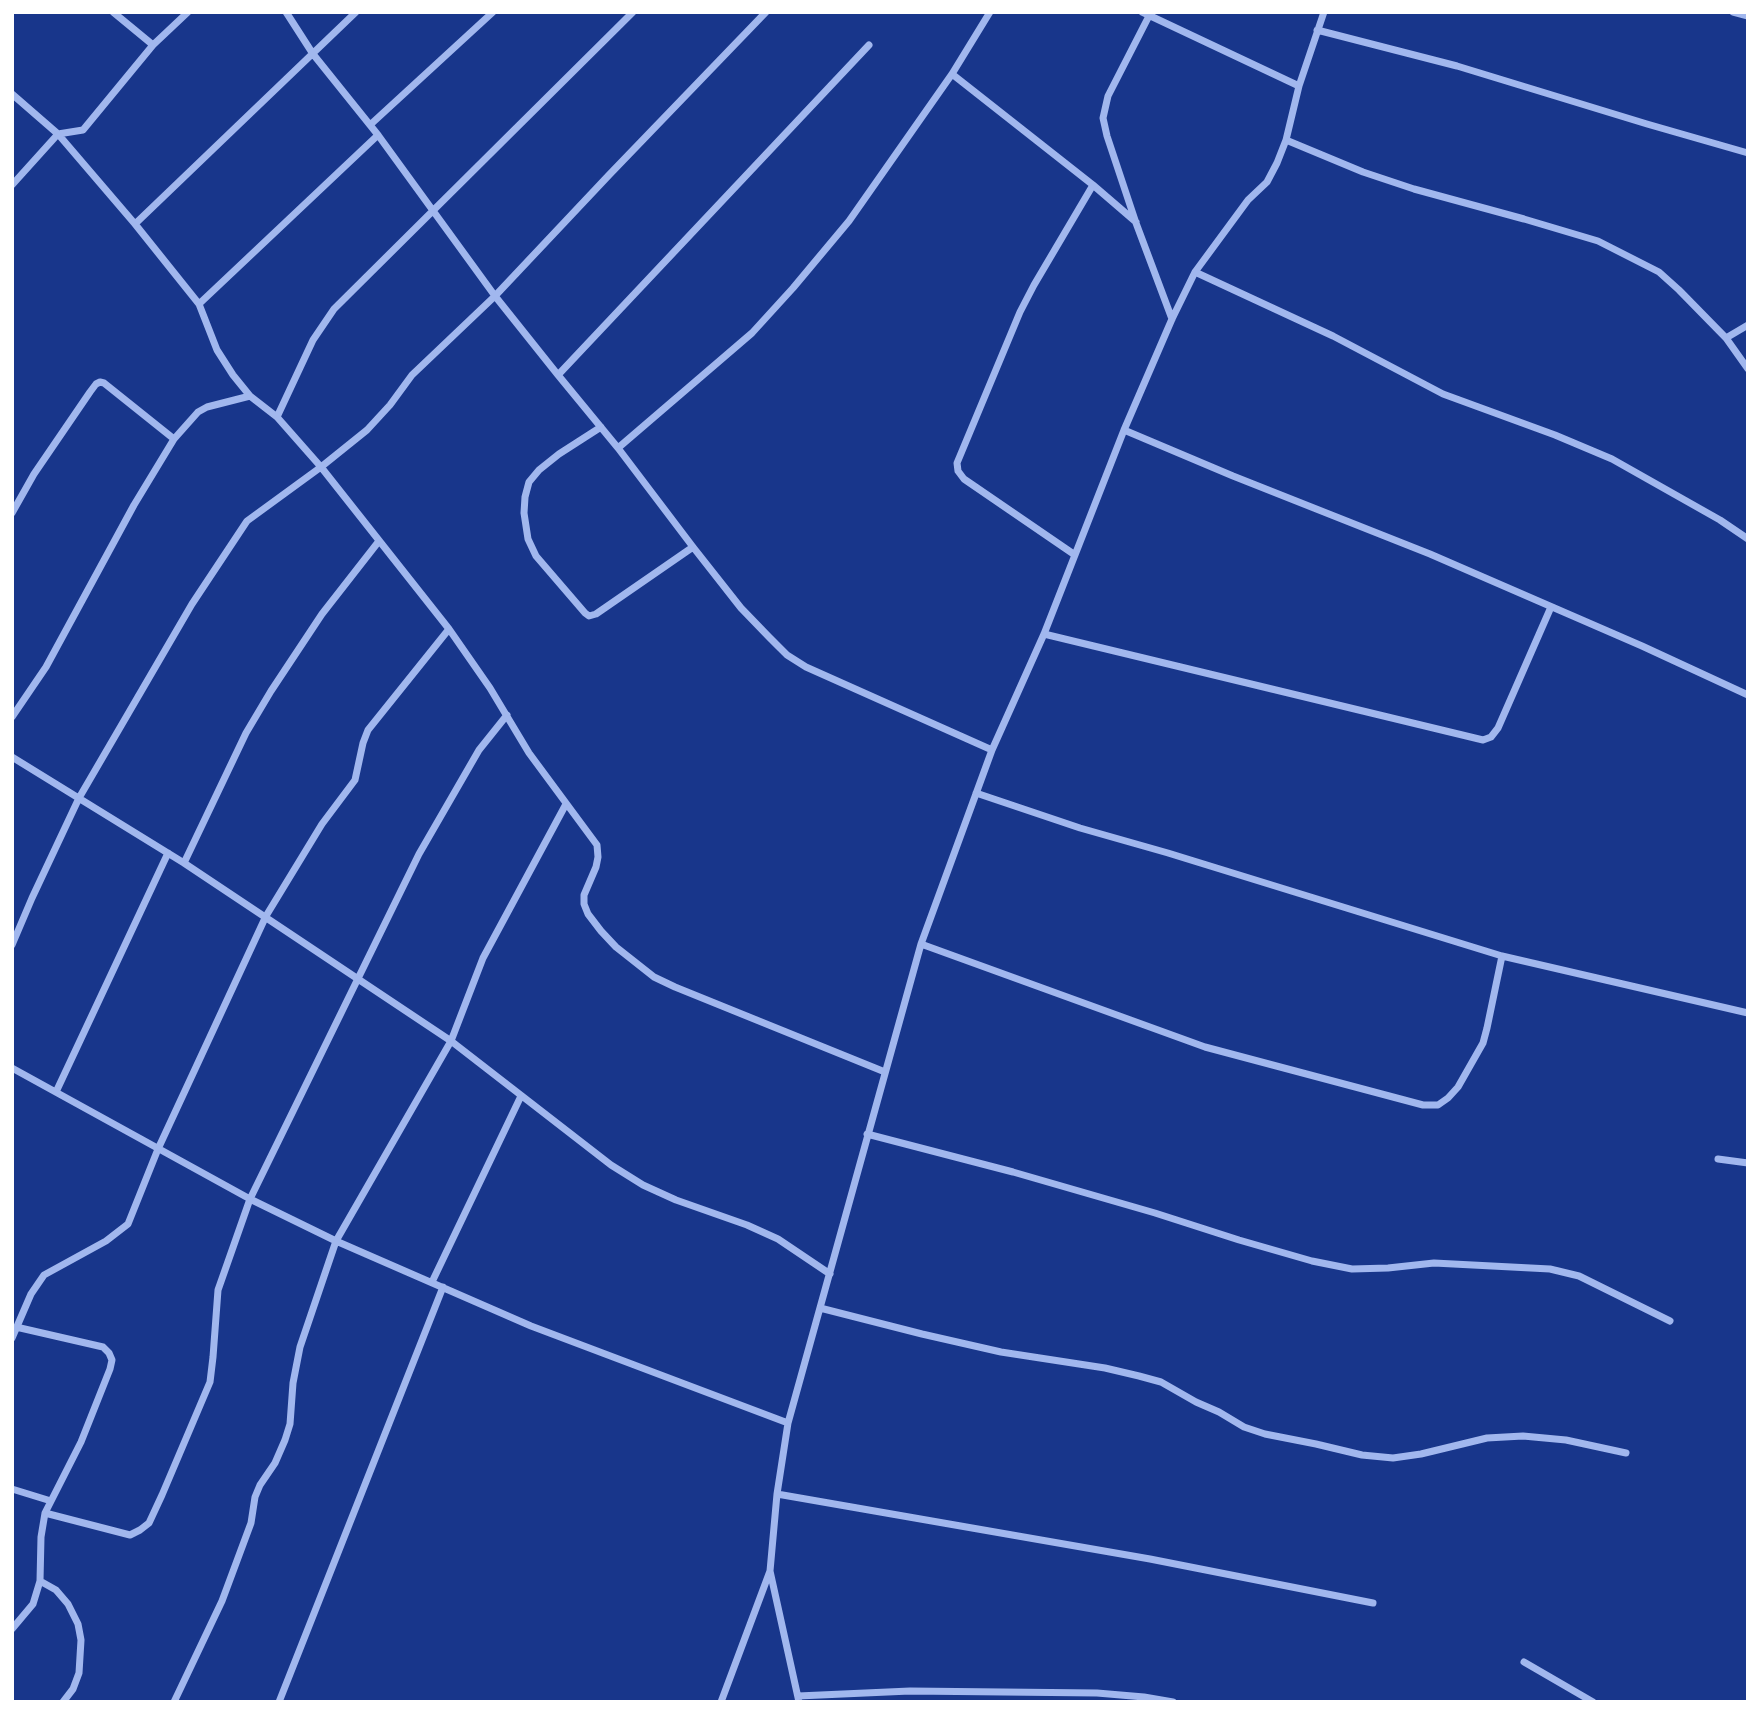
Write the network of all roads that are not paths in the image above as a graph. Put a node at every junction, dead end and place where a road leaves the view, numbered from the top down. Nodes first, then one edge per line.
1 (113, 12) edge
2 (188, 12) edge
3 (286, 12) edge
4 (356, 12) edge
5 (493, 12) edge
6 (633, 12) edge
7 (766, 12) edge
8 (990, 12) edge
9 (1324, 12) edge
10 (1733, 12) edge
11 (1147, 14) edge
12 (1748, 16) edge
13 (1317, 30) junction
14 (153, 45) junction
15 (869, 45) dead end
16 (313, 54) junction
17 (952, 74) junction
18 (1299, 86) junction
19 (12, 94) edge
20 (370, 125) junction
21 (58, 134) junction
22 (378, 135) junction
23 (1286, 140) junction
24 (1748, 153) edge
25 (12, 185) edge
26 (1093, 185) junction
27 (434, 211) junction
28 (1136, 223) junction
29 (135, 224) junction
30 (1195, 272) junction
31 (495, 296) junction
32 (199, 304) junction
33 (1172, 318) junction
34 (1748, 325) edge
35 (1726, 338) junction
36 (1748, 369) edge
37 (558, 375) junction
38 (250, 396) junction
39 (277, 417) junction
40 (601, 427) junction
41 (1124, 430) junction
42 (174, 439) junction
43 (618, 448) junction
44 (321, 467) junction
45 (12, 513) edge
46 (1748, 539) edge
47 (379, 541) junction
48 (693, 547) junction
49 (1075, 555) junction
50 (1551, 607) junction
51 (449, 629) junction
52 (1044, 634) junction
53 (1748, 695) edge
54 (506, 715) junction
55 (12, 717) edge
56 (992, 750) junction
57 (12, 757) edge
58 (976, 793) junction
59 (79, 798) junction
60 (566, 804) junction
61 (168, 853) junction
62 (184, 863) junction
63 (266, 916) junction
64 (921, 944) junction
65 (12, 945) edge
66 (1502, 956) junction
67 (359, 979) junction
68 (1748, 1013) edge
69 (450, 1041) junction
70 (12, 1068) edge
71 (885, 1072) junction
72 (56, 1092) junction
73 (522, 1096) junction
74 (867, 1134) junction
75 (158, 1149) junction
76 (1718, 1159) dead end
77 (1748, 1163) edge
78 (250, 1199) junction
79 (336, 1241) junction
80 (830, 1274) junction
81 (432, 1282) junction
82 (443, 1287) junction
83 (820, 1308) junction
84 (1671, 1321) dead end
85 (16, 1327) junction
86 (12, 1338) edge
87 (788, 1423) junction
88 (1626, 1452) dead end
89 (12, 1489) edge
90 (776, 1494) junction
91 (51, 1501) junction
92 (45, 1513) junction
93 (770, 1570) junction
94 (40, 1581) junction
95 (1373, 1603) dead end
96 (12, 1629) edge
97 (1524, 1662) dead end
98 (798, 1699) edge
99 (63, 1702) edge
100 (174, 1702) edge
101 (279, 1702) edge
102 (721, 1702) edge
103 (1173, 1702) edge
104 (1593, 1702) edge

1 - 14 street
2 - 14 street
3 - 16 street
4 - 16 street
5 - 20 street
6 - 27 street
7 - 31 street
8 - 17 street
9 - 13 street
10 - 12 street
11 - 18 street
11 - 28 street
13 - 18 street
13 - 24 street
14 - 21 street
15 - 37 street
16 - 20 street
16 - 29 street
17 - 26 street
17 - 43 street
18 - 23 street
19 - 21 street
20 - 22 street
21 - 25 street
21 - 29 street
22 - 27 street
22 - 32 street
23 - 30 street
23 - 35 street
26 - 28 street
26 - 49 street
27 - 31 street
27 - 39 street
28 - 33 street
29 - 32 street
30 - 33 street
30 - 46 street
31 - 37 street
31 - 44 street
32 - 38 street
33 - 41 street
34 - 35 street
35 - 36 street
37 - 40 street
38 - 39 street
38 - 42 street
39 - 44 street
40 - 43 street
40 - 48 street
41 - 49 street
41 - 50 street
42 - 45 street
42 - 55 street
43 - 48 street
44 - 47 street
44 - 59 street
47 - 51 street
47 - 62 street
48 - 56 street
49 - 52 street
50 - 52 street
50 - 53 street
51 - 54 street
51 - 63 street
52 - 56 street
54 - 60 street
54 - 67 street
56 - 58 street
57 - 59 street
58 - 64 street
58 - 66 street
59 - 61 street
59 - 65 street
60 - 69 street
60 - 71 street
61 - 62 street
61 - 72 street
62 - 63 street
63 - 67 street
63 - 75 street
64 - 66 street
64 - 71 street
66 - 68 street
67 - 69 street
67 - 78 street
69 - 73 street
69 - 79 street
70 - 72 street
71 - 74 street
72 - 75 street
73 - 80 street
73 - 81 street
74 - 80 street
74 - 84 street
75 - 78 street
75 - 85 street
76 - 77 street
78 - 79 street
78 - 92 street
79 - 81 street
79 - 100 street
80 - 83 street
81 - 82 street
82 - 87 street
82 - 101 street
83 - 87 street
83 - 88 street
85 - 86 street
85 - 91 street
87 - 90 street
89 - 91 street
90 - 93 street
90 - 95 street
91 - 92 street
92 - 94 street
93 - 98 street
93 - 102 street
94 - 96 street
94 - 99 street
97 - 104 street
98 - 103 street

